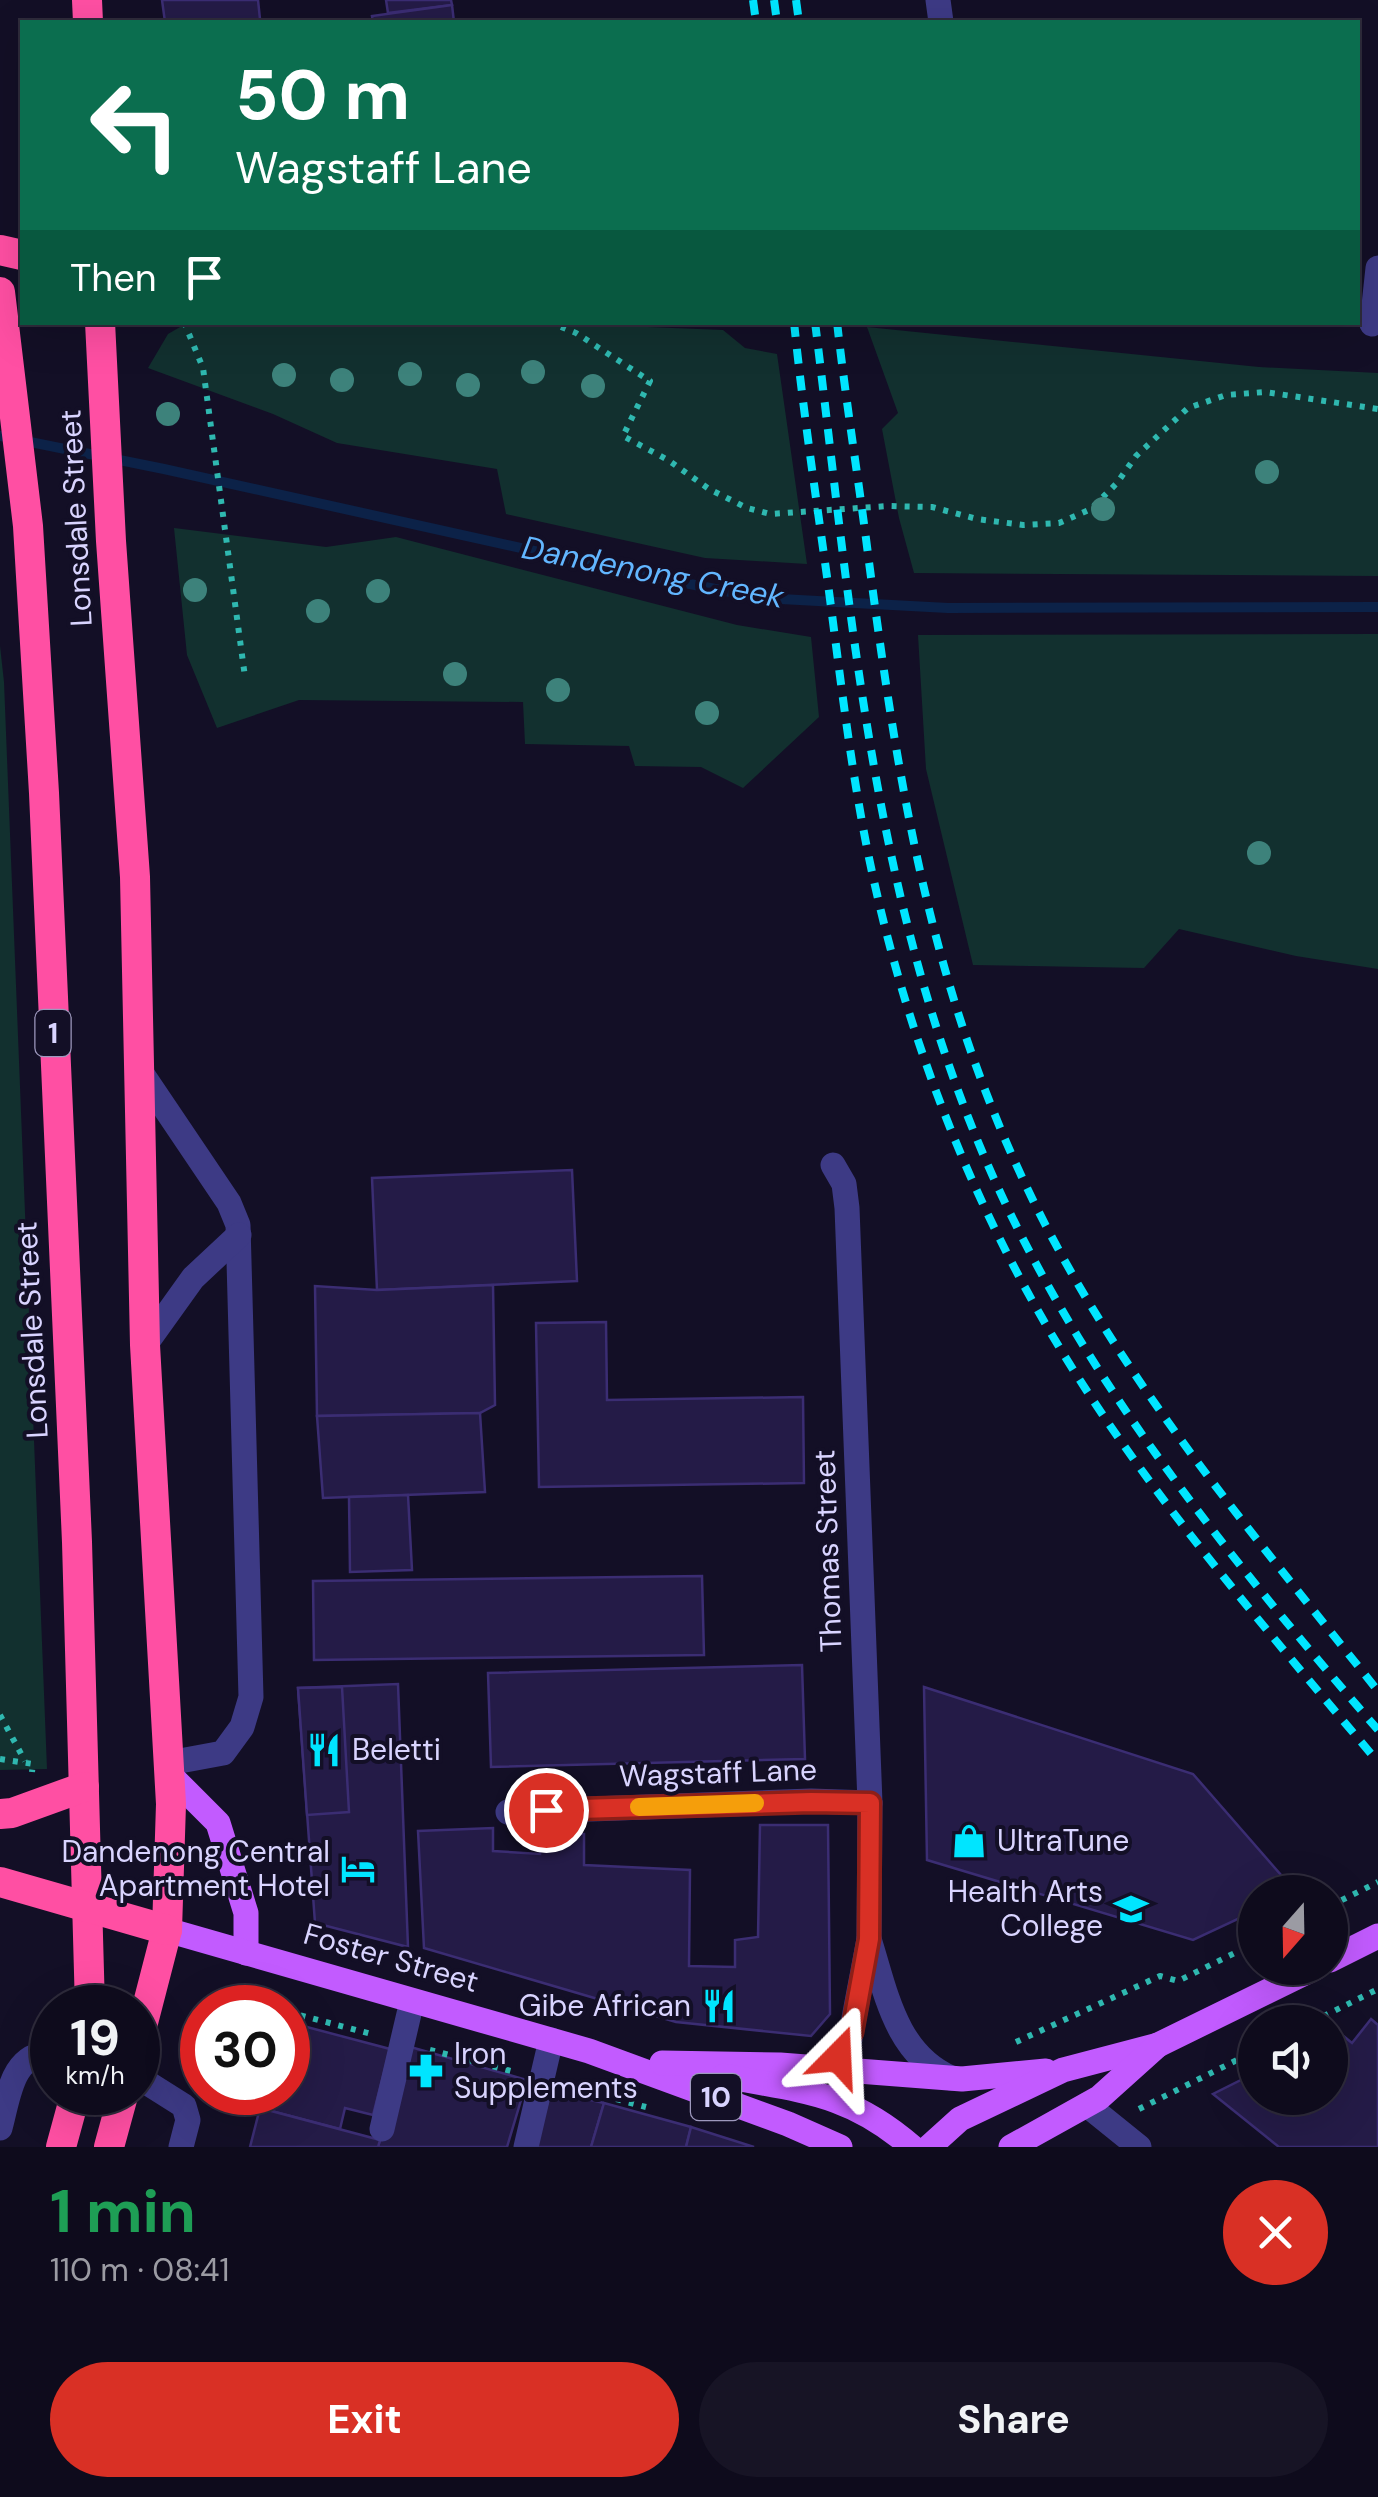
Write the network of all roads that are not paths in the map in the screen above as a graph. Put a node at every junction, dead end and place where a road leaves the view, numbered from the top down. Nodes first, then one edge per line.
1 (1378, 268) edge
2 (0, 292) edge
3 (1366, 324) edge
4 (101, 334) edge
5 (138, 1068) junction
6 (833, 1165) dead end
7 (238, 1235) junction
8 (145, 1345) junction
9 (169, 1769) junction
10 (84, 1787) junction
11 (870, 1803) junction
12 (508, 1812) dead end
13 (0, 1814) edge
14 (0, 1882) edge
15 (86, 1908) junction
16 (167, 1930) junction
17 (1378, 1936) edge
18 (869, 1939) junction
19 (1348, 1951) edge
20 (246, 1953) junction
21 (89, 1985) edge
22 (153, 1985) edge
23 (1280, 1985) edge
24 (412, 2000) junction
25 (551, 2040) junction
26 (1158, 2045) junction
27 (590, 2051) junction
28 (30, 2057) edge
29 (662, 2063) junction
30 (822, 2068) junction
31 (1063, 2070) junction
32 (950, 2078) junction
33 (160, 2091) edge
34 (1087, 2105) junction
35 (70, 2115) edge
36 (118, 2115) edge
37 (0, 2128) edge
38 (382, 2129) dead end
39 (61, 2147) edge
40 (109, 2147) edge
41 (181, 2147) edge
42 (526, 2147) edge
43 (840, 2147) edge
44 (912, 2147) edge
45 (929, 2147) edge
46 (1010, 2147) edge
47 (1139, 2147) edge

1 - 3 street
2 - 10 highway, Lonsdale Street / 1
4 - 5 highway, Lonsdale Street
5 - 7 street
5 - 8 highway, Lonsdale Street
6 - 11 street, Thomas Street
7 - 8 street
7 - 9 street
8 - 9 highway, Lonsdale Street
9 - 16 highway
9 - 20 main road
10 - 13 highway
10 - 15 highway, Lonsdale Street / 1
11 - 12 street, Wagstaff Lane
11 - 18 street, Thomas Street
14 - 15 highway, Foster Street
15 - 16 highway, Foster Street / 10
15 - 21 highway, Lonsdale Street / 1
16 - 20 main road, Foster Street / 10
16 - 22 highway
17 - 19 main road
18 - 30 street, Thomas Street
18 - 32 street, Thomas Street
20 - 24 main road, Foster Street / 10
23 - 26 main road, 10
24 - 25 main road, Foster Street / 10
24 - 38 street
25 - 27 main road, Foster Street / 10
25 - 42 street
26 - 31 main road, 10
26 - 34 main road, 10
27 - 29 main road, Foster Street / 10
27 - 43 main road, Foster Street / 10
28 - 37 street
29 - 30 main road, 10
29 - 44 main road, Foster Street / 10
30 - 32 main road, 10
31 - 32 main road, 10
31 - 45 main road, 10
33 - 41 street
34 - 46 main road, 10
34 - 47 street
35 - 39 highway
36 - 40 highway

